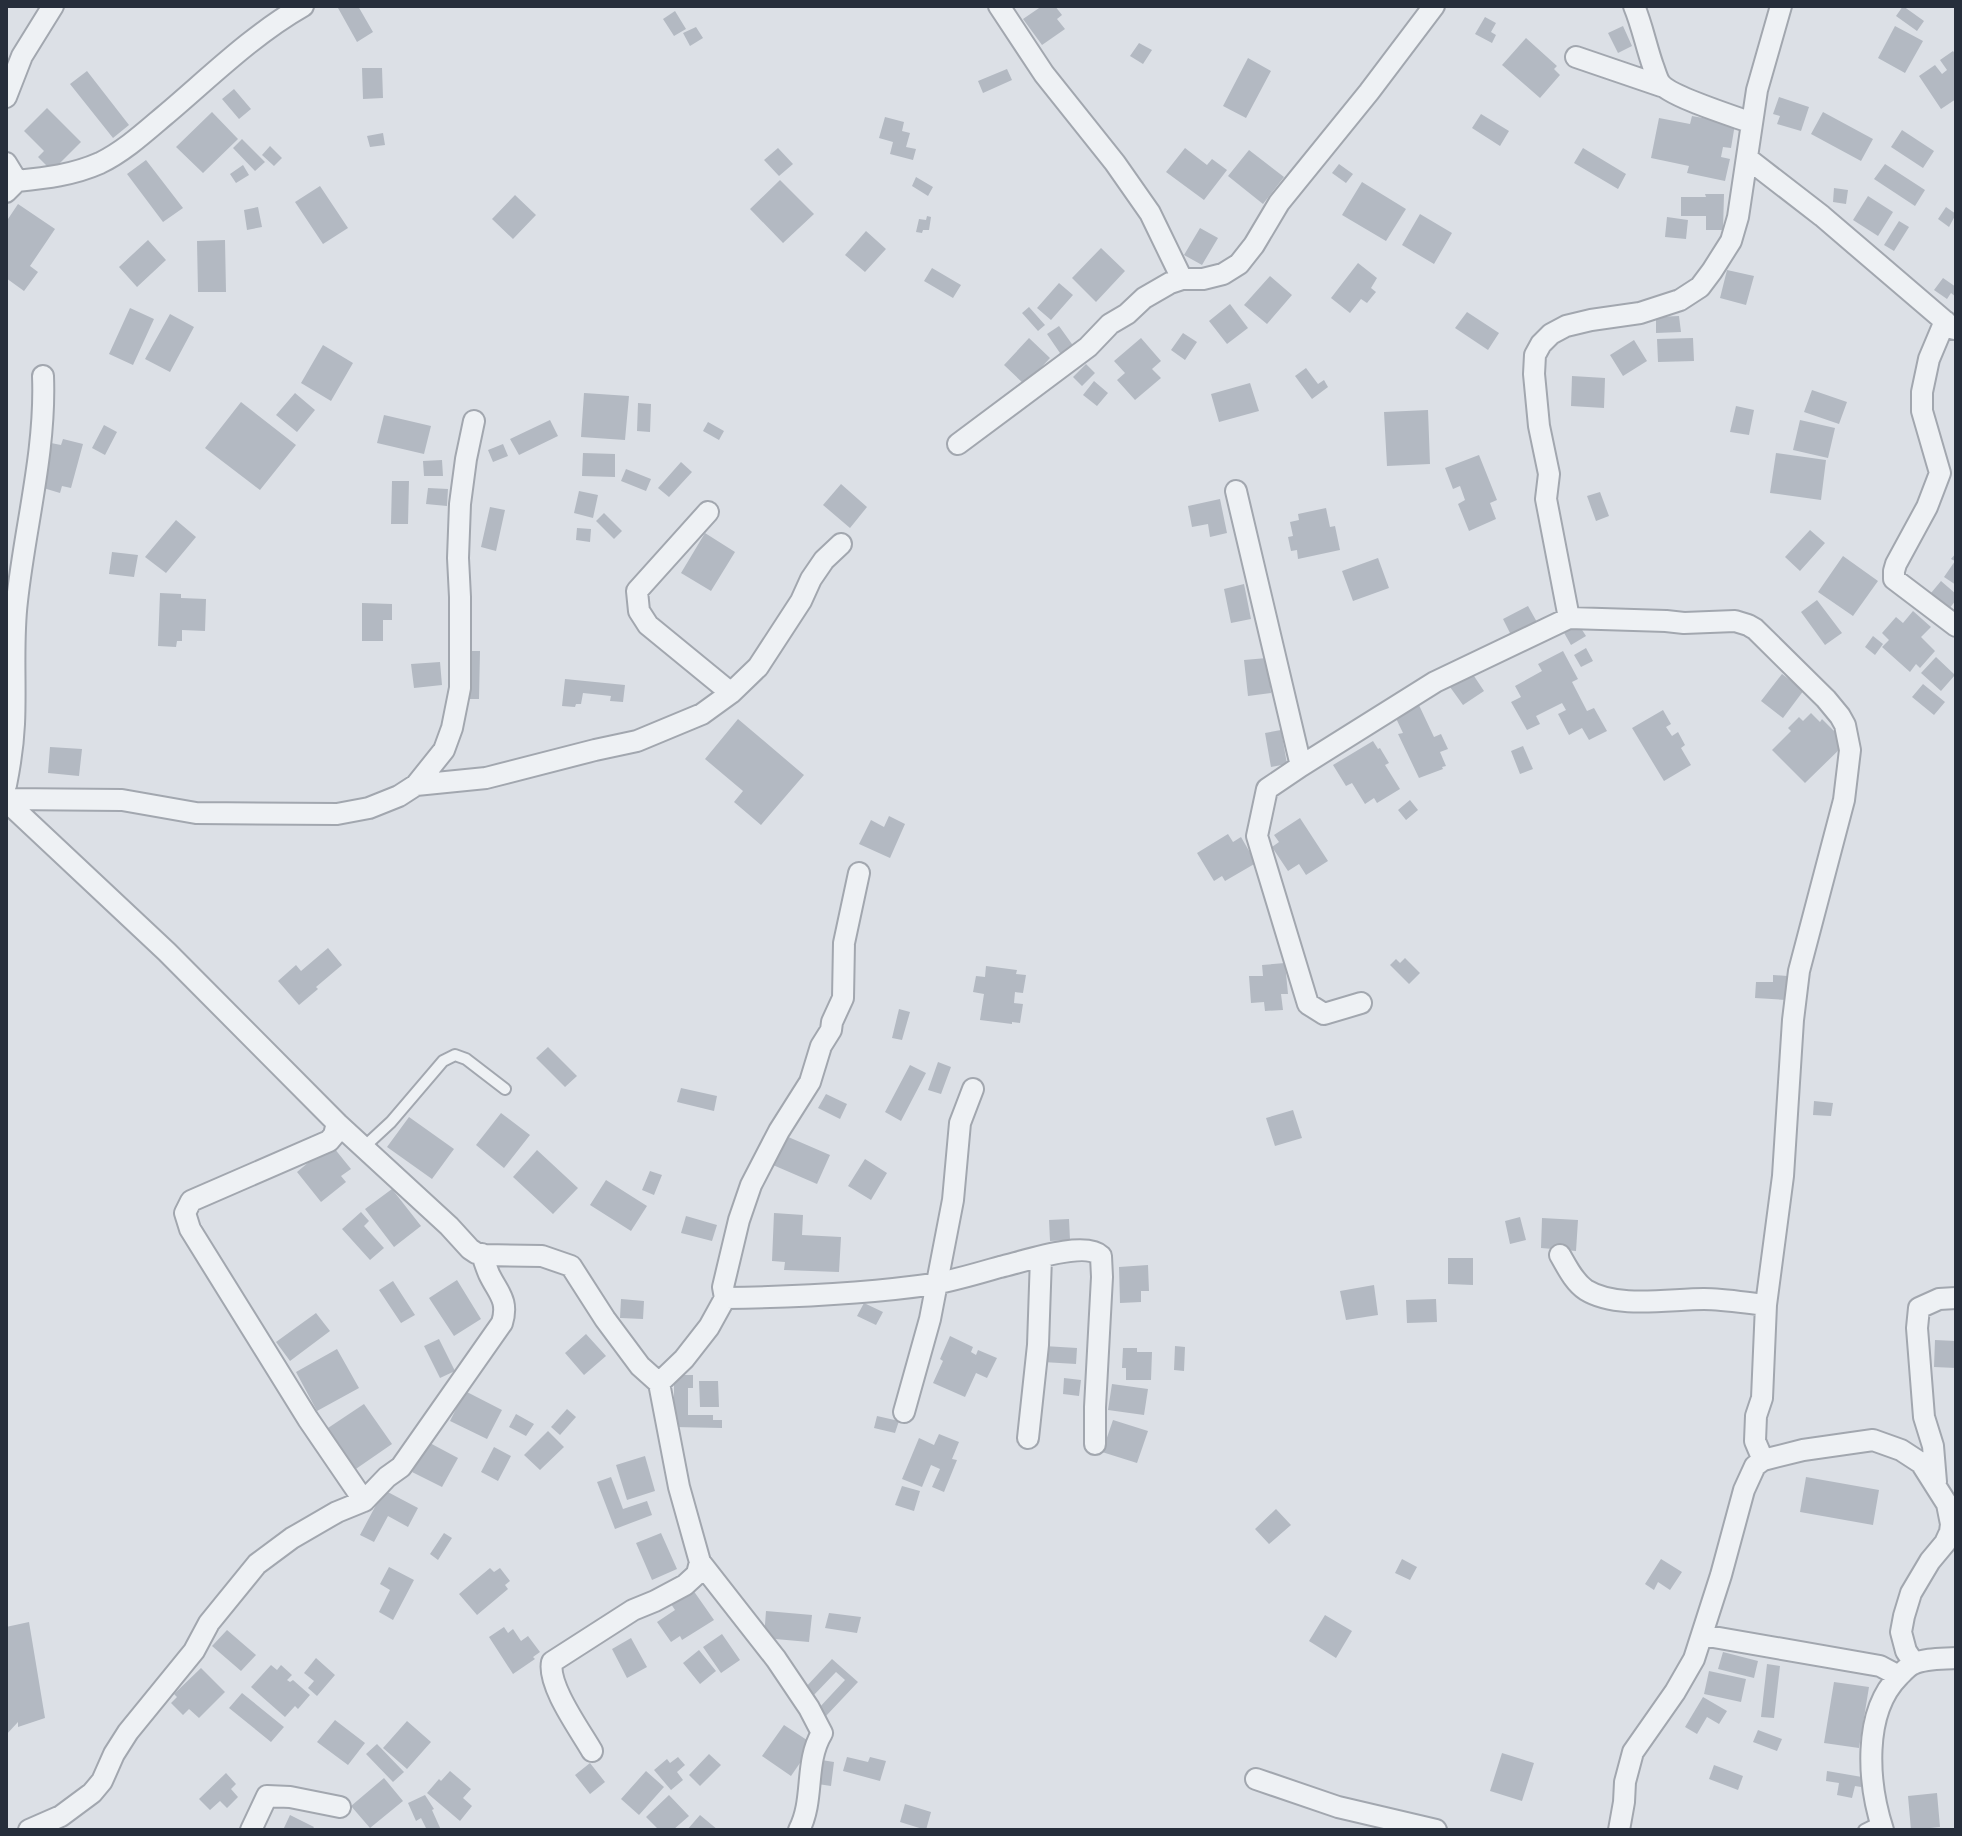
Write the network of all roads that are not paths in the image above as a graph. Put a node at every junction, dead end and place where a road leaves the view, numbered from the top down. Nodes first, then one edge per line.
1 (53, 6) edge
2 (303, 6) edge
3 (999, 6) edge
4 (1434, 6) edge
5 (1634, 6) edge
6 (1781, 6) edge
7 (1576, 57) dead end
8 (1661, 86) junction
9 (6, 97) edge
10 (1752, 123) junction
11 (1747, 158) junction
12 (10, 178) edge
13 (1182, 279) junction
14 (1951, 326) edge
15 (43, 376) dead end
16 (474, 421) dead end
17 (958, 444) dead end
18 (1236, 491) dead end
19 (708, 512) dead end
20 (841, 544) dead end
21 (1569, 618) junction
22 (1956, 626) edge
23 (731, 693) junction
24 (1301, 766) junction
25 (6, 785) edge
26 (416, 785) junction
27 (6, 800) edge
28 (859, 873) dead end
29 (1361, 1003) dead end
30 (505, 1089) dead end
31 (973, 1089) dead end
32 (337, 1123) junction
33 (364, 1147) junction
34 (482, 1254) junction
35 (1560, 1255) dead end
36 (1041, 1257) junction
37 (937, 1283) junction
38 (725, 1298) junction
39 (1956, 1298) edge
40 (1766, 1305) junction
41 (659, 1383) junction
42 (904, 1412) dead end
43 (1028, 1438) dead end
44 (1095, 1444) dead end
45 (1763, 1460) junction
46 (1937, 1486) junction
47 (364, 1501) junction
48 (700, 1562) junction
49 (1702, 1635) junction
50 (1956, 1658) edge
51 (1906, 1670) junction
52 (592, 1751) dead end
53 (1256, 1779) dead end
54 (340, 1807) dead end
55 (1876, 1827) edge
56 (29, 1830) edge
57 (251, 1830) edge
58 (799, 1830) edge
59 (1436, 1830) edge
60 (1619, 1830) edge

1 - 9 street
2 - 12 street
3 - 13 street
4 - 13 street
5 - 8 street
6 - 10 street
7 - 8 street
8 - 10 street
10 - 11 street
11 - 14 street
11 - 21 street
13 - 17 street
14 - 22 street
15 - 25 street
16 - 26 street
18 - 24 street
19 - 23 street
20 - 23 street
21 - 24 street
21 - 40 street
23 - 26 street
24 - 29 street
26 - 27 street
27 - 32 street
28 - 38 street
30 - 33 lane
31 - 37 street
32 - 33 street
32 - 47 street
33 - 34 street
34 - 41 street
34 - 47 street
35 - 40 street
36 - 37 street
36 - 43 street
36 - 44 street
37 - 38 street
37 - 42 street
38 - 41 street
39 - 46 street
40 - 45 street
41 - 48 street
45 - 46 street
45 - 49 street
46 - 51 street
47 - 56 street
48 - 52 street
48 - 58 street
49 - 51 street
49 - 60 street
50 - 51 street
51 - 55 street
53 - 59 street
54 - 57 street

